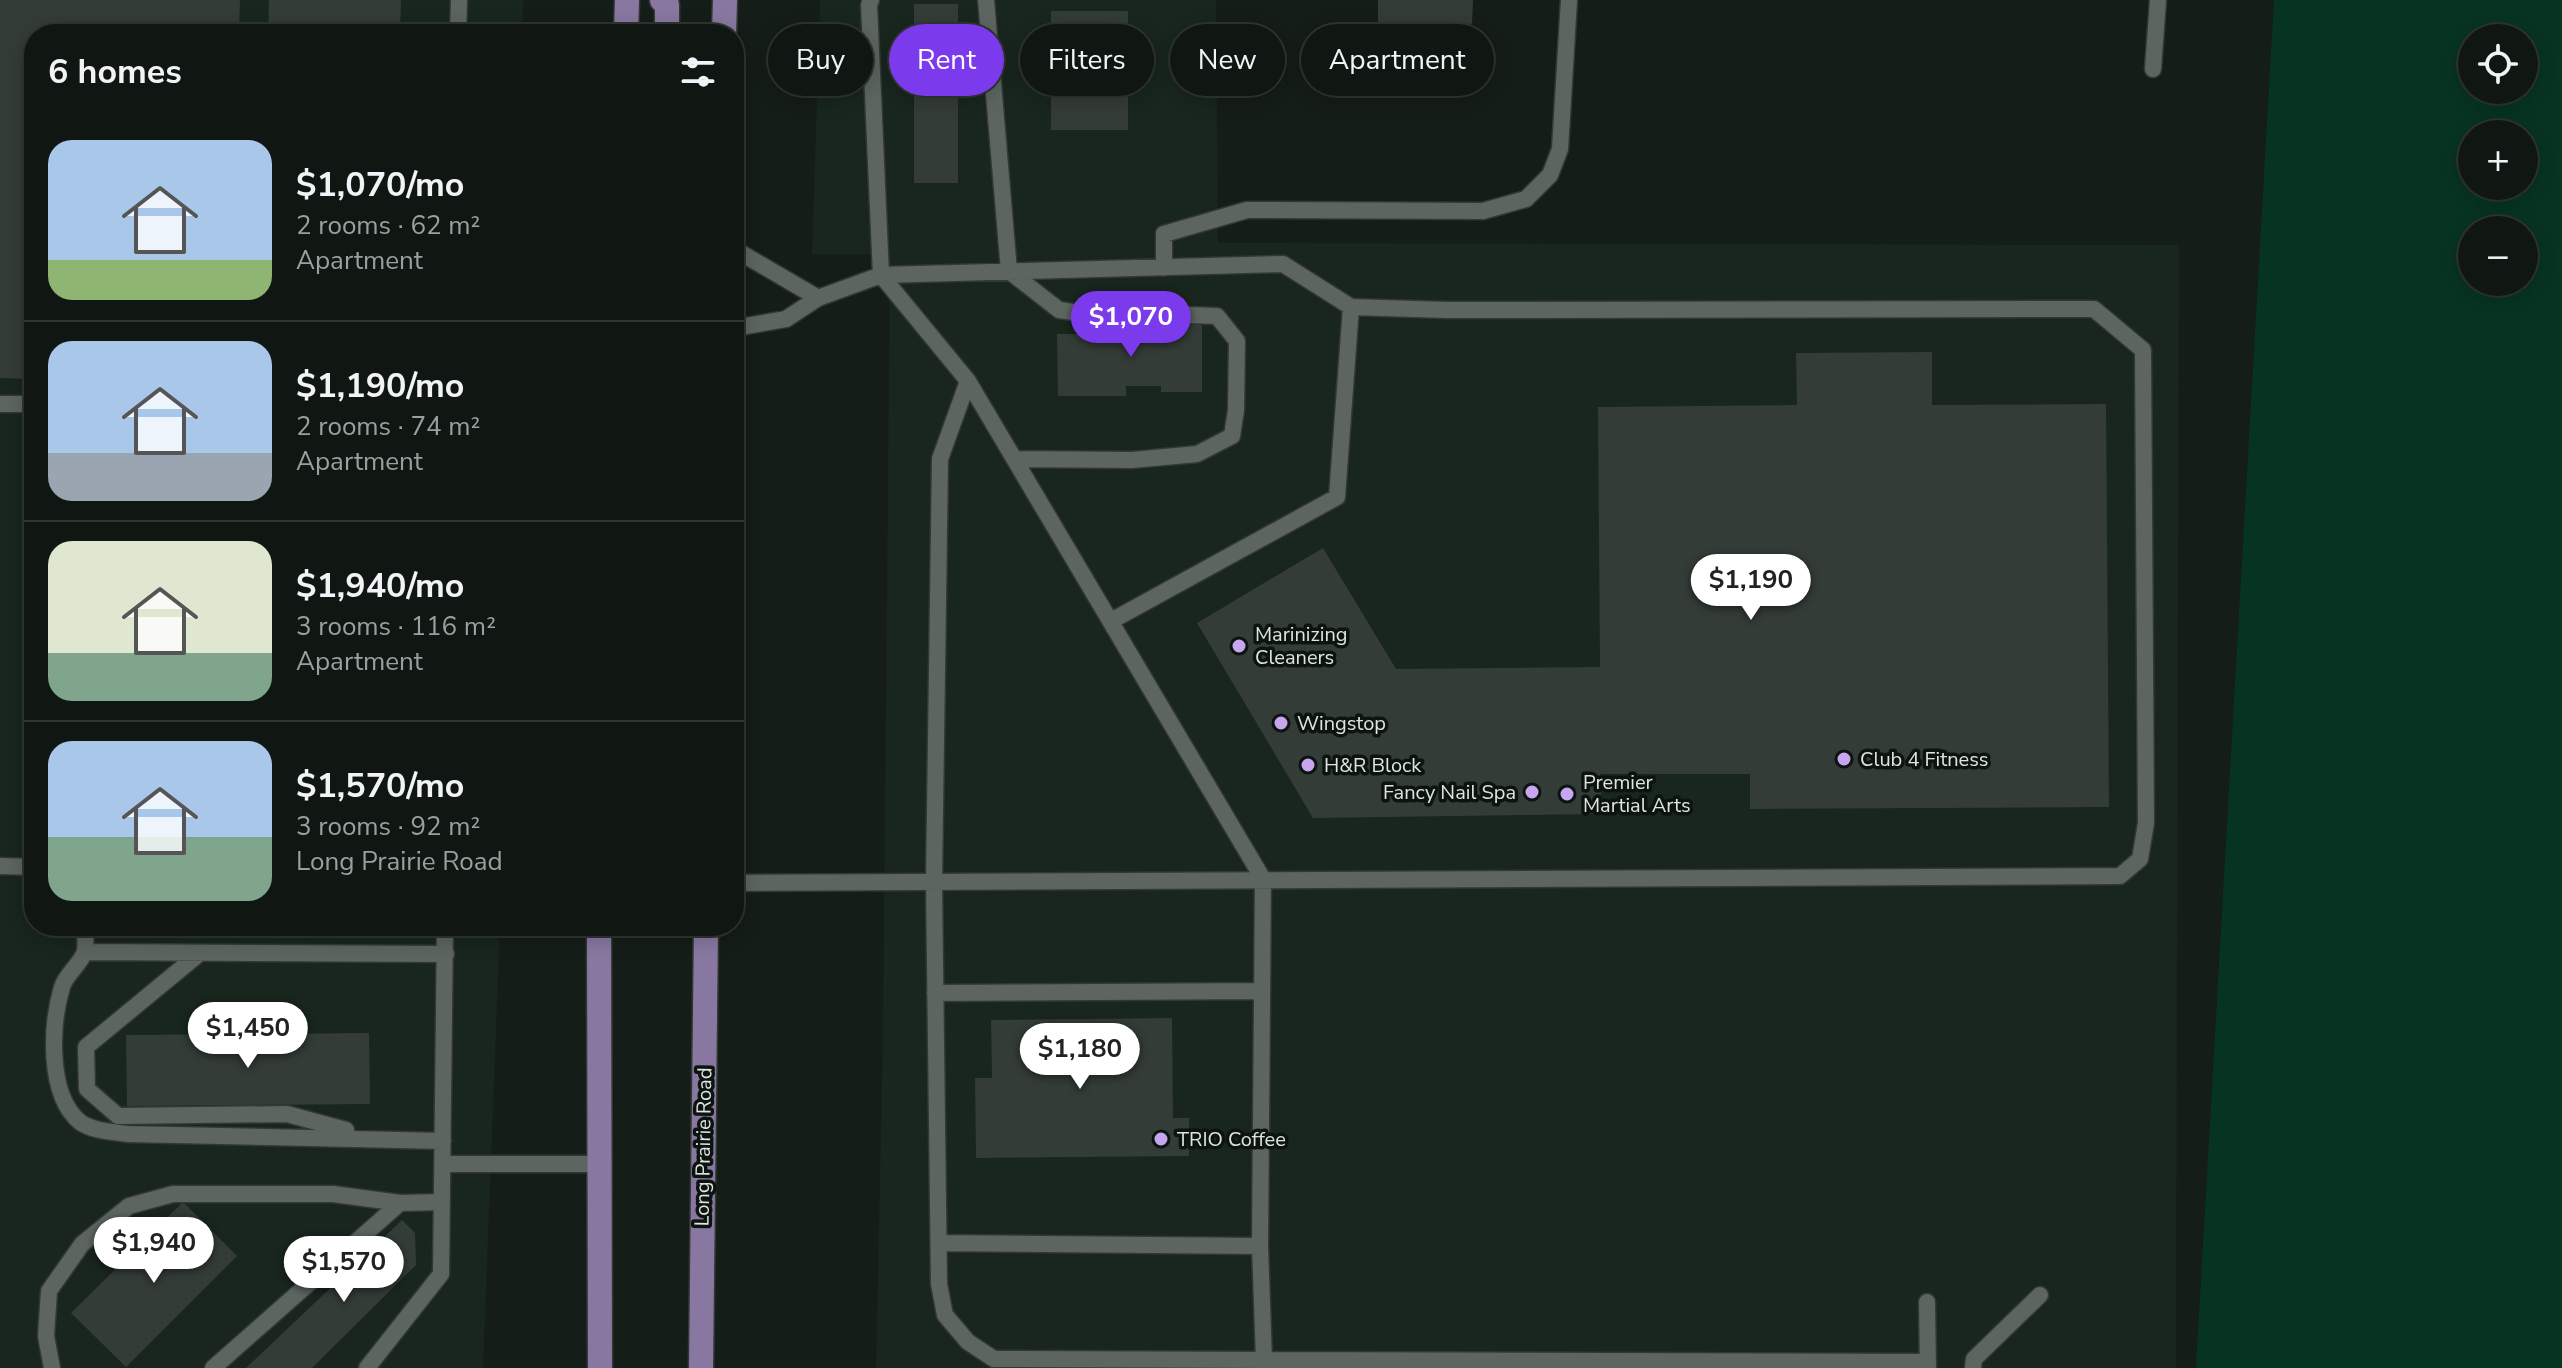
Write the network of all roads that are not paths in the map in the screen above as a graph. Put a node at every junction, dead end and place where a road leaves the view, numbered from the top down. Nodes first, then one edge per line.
1 (459, 0) edge
2 (627, 0) edge
3 (662, 0) edge
4 (725, 0) edge
5 (871, 0) edge
6 (986, 0) edge
7 (1569, 0) edge
8 (2158, 0) edge
9 (458, 24) edge
10 (626, 24) edge
11 (667, 24) edge
12 (724, 24) edge
13 (2153, 69) dead end
14 (744, 255) edge
15 (1164, 268) junction
16 (1009, 271) junction
17 (881, 275) junction
18 (818, 298) junction
19 (1351, 307) junction
20 (744, 326) edge
21 (968, 381) junction
22 (0, 404) edge
23 (24, 404) edge
24 (1016, 459) junction
25 (1111, 621) junction
26 (0, 866) edge
27 (24, 867) edge
28 (1263, 879) junction
29 (934, 882) junction
30 (744, 883) edge
31 (85, 936) edge
32 (445, 936) edge
33 (599, 936) edge
34 (706, 936) edge
35 (85, 952) junction
36 (200, 953) junction
37 (446, 954) junction
38 (1262, 991) junction
39 (935, 993) junction
40 (372, 1137) junction
41 (443, 1141) junction
42 (443, 1164) junction
43 (600, 1164) junction
44 (442, 1202) junction
45 (400, 1203) junction
46 (939, 1243) junction
47 (1260, 1246) junction
48 (2040, 1295) dead end
49 (1927, 1302) dead end
50 (1264, 1360) junction
51 (1928, 1365) edge
52 (52, 1368) edge
53 (213, 1368) edge
54 (367, 1368) edge
55 (600, 1368) edge
56 (701, 1368) edge
57 (1973, 1368) edge

1 - 9 lane
2 - 10 main road
3 - 11 main road
4 - 12 main road
5 - 17 lane
6 - 16 lane
7 - 15 lane
8 - 13 lane
14 - 18 lane
15 - 16 lane
15 - 19 lane
16 - 17 lane
16 - 24 lane
17 - 18 lane
17 - 21 lane
18 - 20 lane
19 - 25 lane
19 - 28 lane
21 - 24 lane
21 - 29 lane
22 - 23 lane
24 - 25 lane
25 - 28 lane
26 - 27 lane
28 - 29 lane
28 - 38 lane
29 - 30 lane
29 - 39 lane
31 - 35 lane
32 - 37 lane
33 - 43 main road
34 - 56 main road, Long Prairie Road
35 - 36 lane
35 - 40 lane
36 - 37 lane
36 - 40 lane
37 - 41 lane
38 - 39 lane
38 - 47 lane
39 - 46 lane
40 - 41 lane
41 - 42 lane
42 - 43 lane
42 - 44 lane
43 - 55 main road
44 - 45 lane
44 - 54 lane
45 - 52 lane
45 - 53 lane
46 - 47 lane
46 - 50 lane
47 - 50 lane
48 - 57 lane
49 - 51 lane
50 - 51 lane

